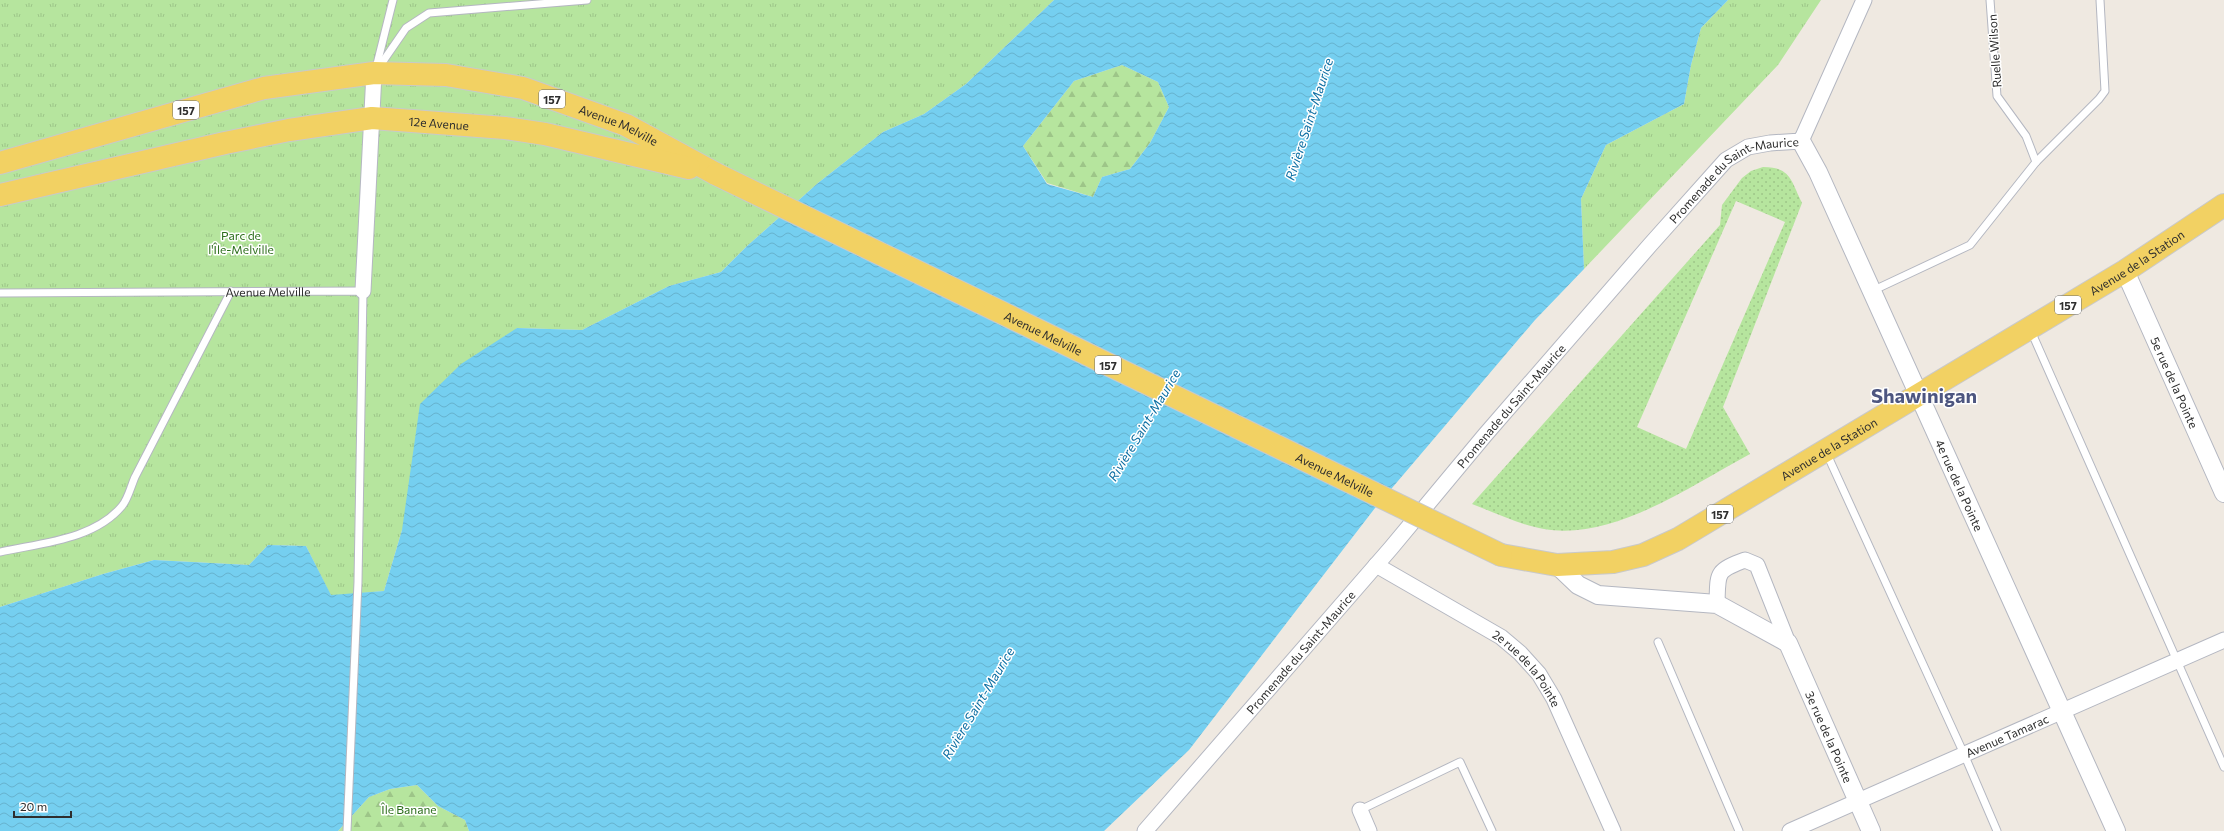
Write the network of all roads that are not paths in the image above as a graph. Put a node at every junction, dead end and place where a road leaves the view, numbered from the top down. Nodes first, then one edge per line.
1 (393, 0) edge
2 (519, 0) edge
3 (587, 0) edge
4 (1864, 0) edge
5 (1990, 0) edge
6 (2100, 0) edge
7 (532, 5) junction
8 (374, 74) junction
9 (372, 118) junction
10 (505, 128) joint
11 (1801, 141) junction
12 (2036, 162) junction
13 (0, 163) edge
14 (716, 174) junction
15 (0, 195) edge
16 (2221, 208) edge
17 (2125, 271) junction
18 (363, 290) junction
19 (231, 291) junction
20 (1870, 292) junction
21 (0, 293) edge
22 (2030, 329) junction
23 (1919, 396) junction
24 (1825, 450) junction
25 (2224, 493) edge
26 (0, 552) edge
27 (1501, 555) joint
28 (1376, 565) junction
29 (1557, 565) junction
30 (1717, 604) junction
31 (2224, 640) edge
32 (1658, 642) dead end
33 (1788, 643) junction
34 (2177, 661) junction
35 (2062, 711) junction
36 (1964, 754) junction
37 (2224, 766) edge
38 (1858, 801) junction
39 (1360, 810) joint
40 (347, 831) edge
41 (1145, 831) edge
42 (1370, 831) edge
43 (1492, 831) edge
44 (1613, 831) edge
45 (1739, 831) edge
46 (1790, 831) edge
47 (1871, 831) edge
48 (1997, 831) edge
49 (2116, 831) edge

1 - 8 lane
2 - 7 lane
3 - 7 lane
4 - 11 street, Promenade du Saint-Maurice
5 - 12 lane, Ruelle Wilson
6 - 12 lane
7 - 8 lane
8 - 9 street
8 - 13 main road, Avenue Melville / 157
8 - 14 main road, Avenue Melville / 157
9 - 10 main road, 12e Avenue / 157
9 - 15 main road, 157
9 - 18 street
10 - 14 main road, Avenue Melville / 157
11 - 20 street, 4e rue de la Pointe
11 - 28 street, Promenade du Saint-Maurice
12 - 20 lane
14 - 27 main road, Avenue Melville / 157, bridge
16 - 17 main road, Avenue de la Station / 157
17 - 22 main road, Avenue de la Station / 157
17 - 25 street, 5e rue de la Pointe
18 - 19 lane, Avenue Melville
18 - 40 lane
19 - 21 lane, Avenue Melville
19 - 26 lane
20 - 23 street, 4e rue de la Pointe
22 - 23 main road, Avenue de la Station / 157
22 - 34 lane
23 - 24 main road, Avenue de la Station / 157
23 - 35 street, 4e rue de la Pointe
24 - 29 main road, Avenue de la Station / 157
24 - 36 lane
27 - 29 main road, Avenue de la Station / 157
28 - 41 street, Promenade du Saint-Maurice
28 - 44 street, 2e rue de la Pointe
29 - 30 street
30 - 33 street
30 - 33 street, 3e rue de la Pointe
31 - 34 street, Avenue Tamarac
32 - 45 lane
33 - 38 street, 3e rue de la Pointe
34 - 35 street, Avenue Tamarac
34 - 37 lane
35 - 36 street, Avenue Tamarac
35 - 49 street, 4e rue de la Pointe
36 - 38 street, Avenue Tamarac
36 - 48 lane
38 - 46 street, Avenue Tamarac
38 - 47 street, 3e rue de la Pointe
39 - 42 street
39 - 43 lane

